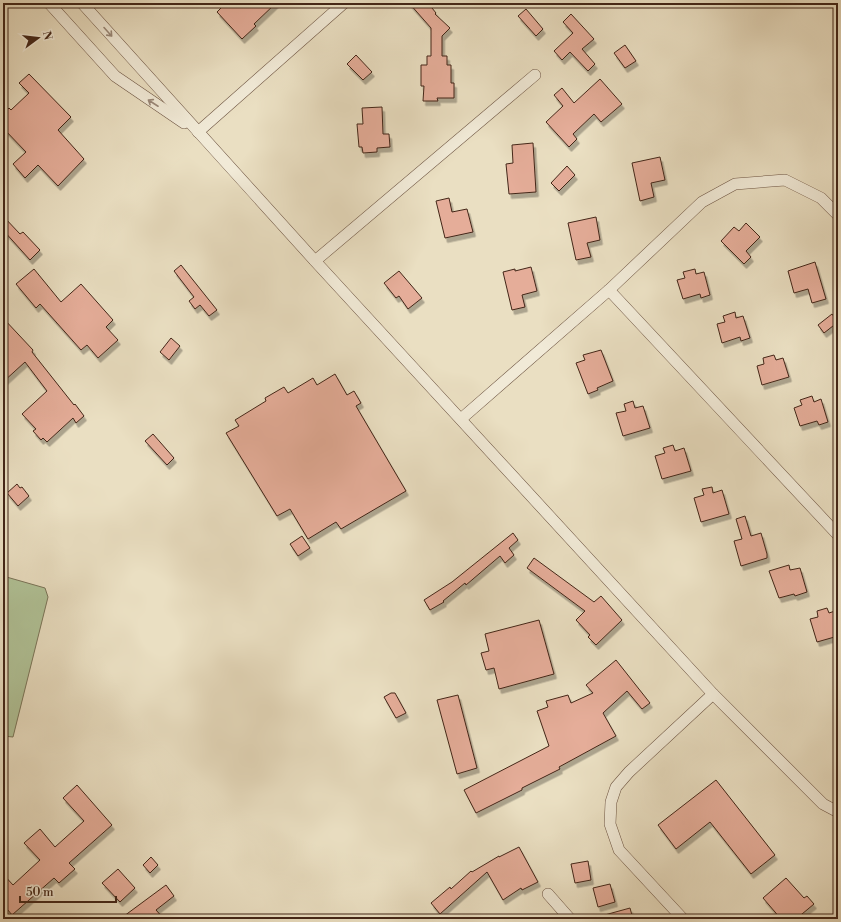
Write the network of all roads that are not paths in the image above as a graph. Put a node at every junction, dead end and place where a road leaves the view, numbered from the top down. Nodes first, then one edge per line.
1 (49, 3) edge
2 (82, 3) edge
3 (344, 3) edge
4 (535, 75) dead end
5 (198, 132) junction
6 (838, 215) edge
7 (315, 260) junction
8 (609, 290) junction
9 (461, 419) junction
10 (838, 535) edge
11 (713, 694) junction
12 (838, 812) edge
13 (548, 894) dead end
14 (570, 919) edge
15 (683, 919) edge

5 -> 1 street
2 -> 5 street
3 - 5 street
4 - 7 street
5 - 7 street
6 - 8 street
7 - 9 street
8 - 9 street
8 - 10 street
9 - 11 street
11 - 12 street
11 - 15 street
13 - 14 street

